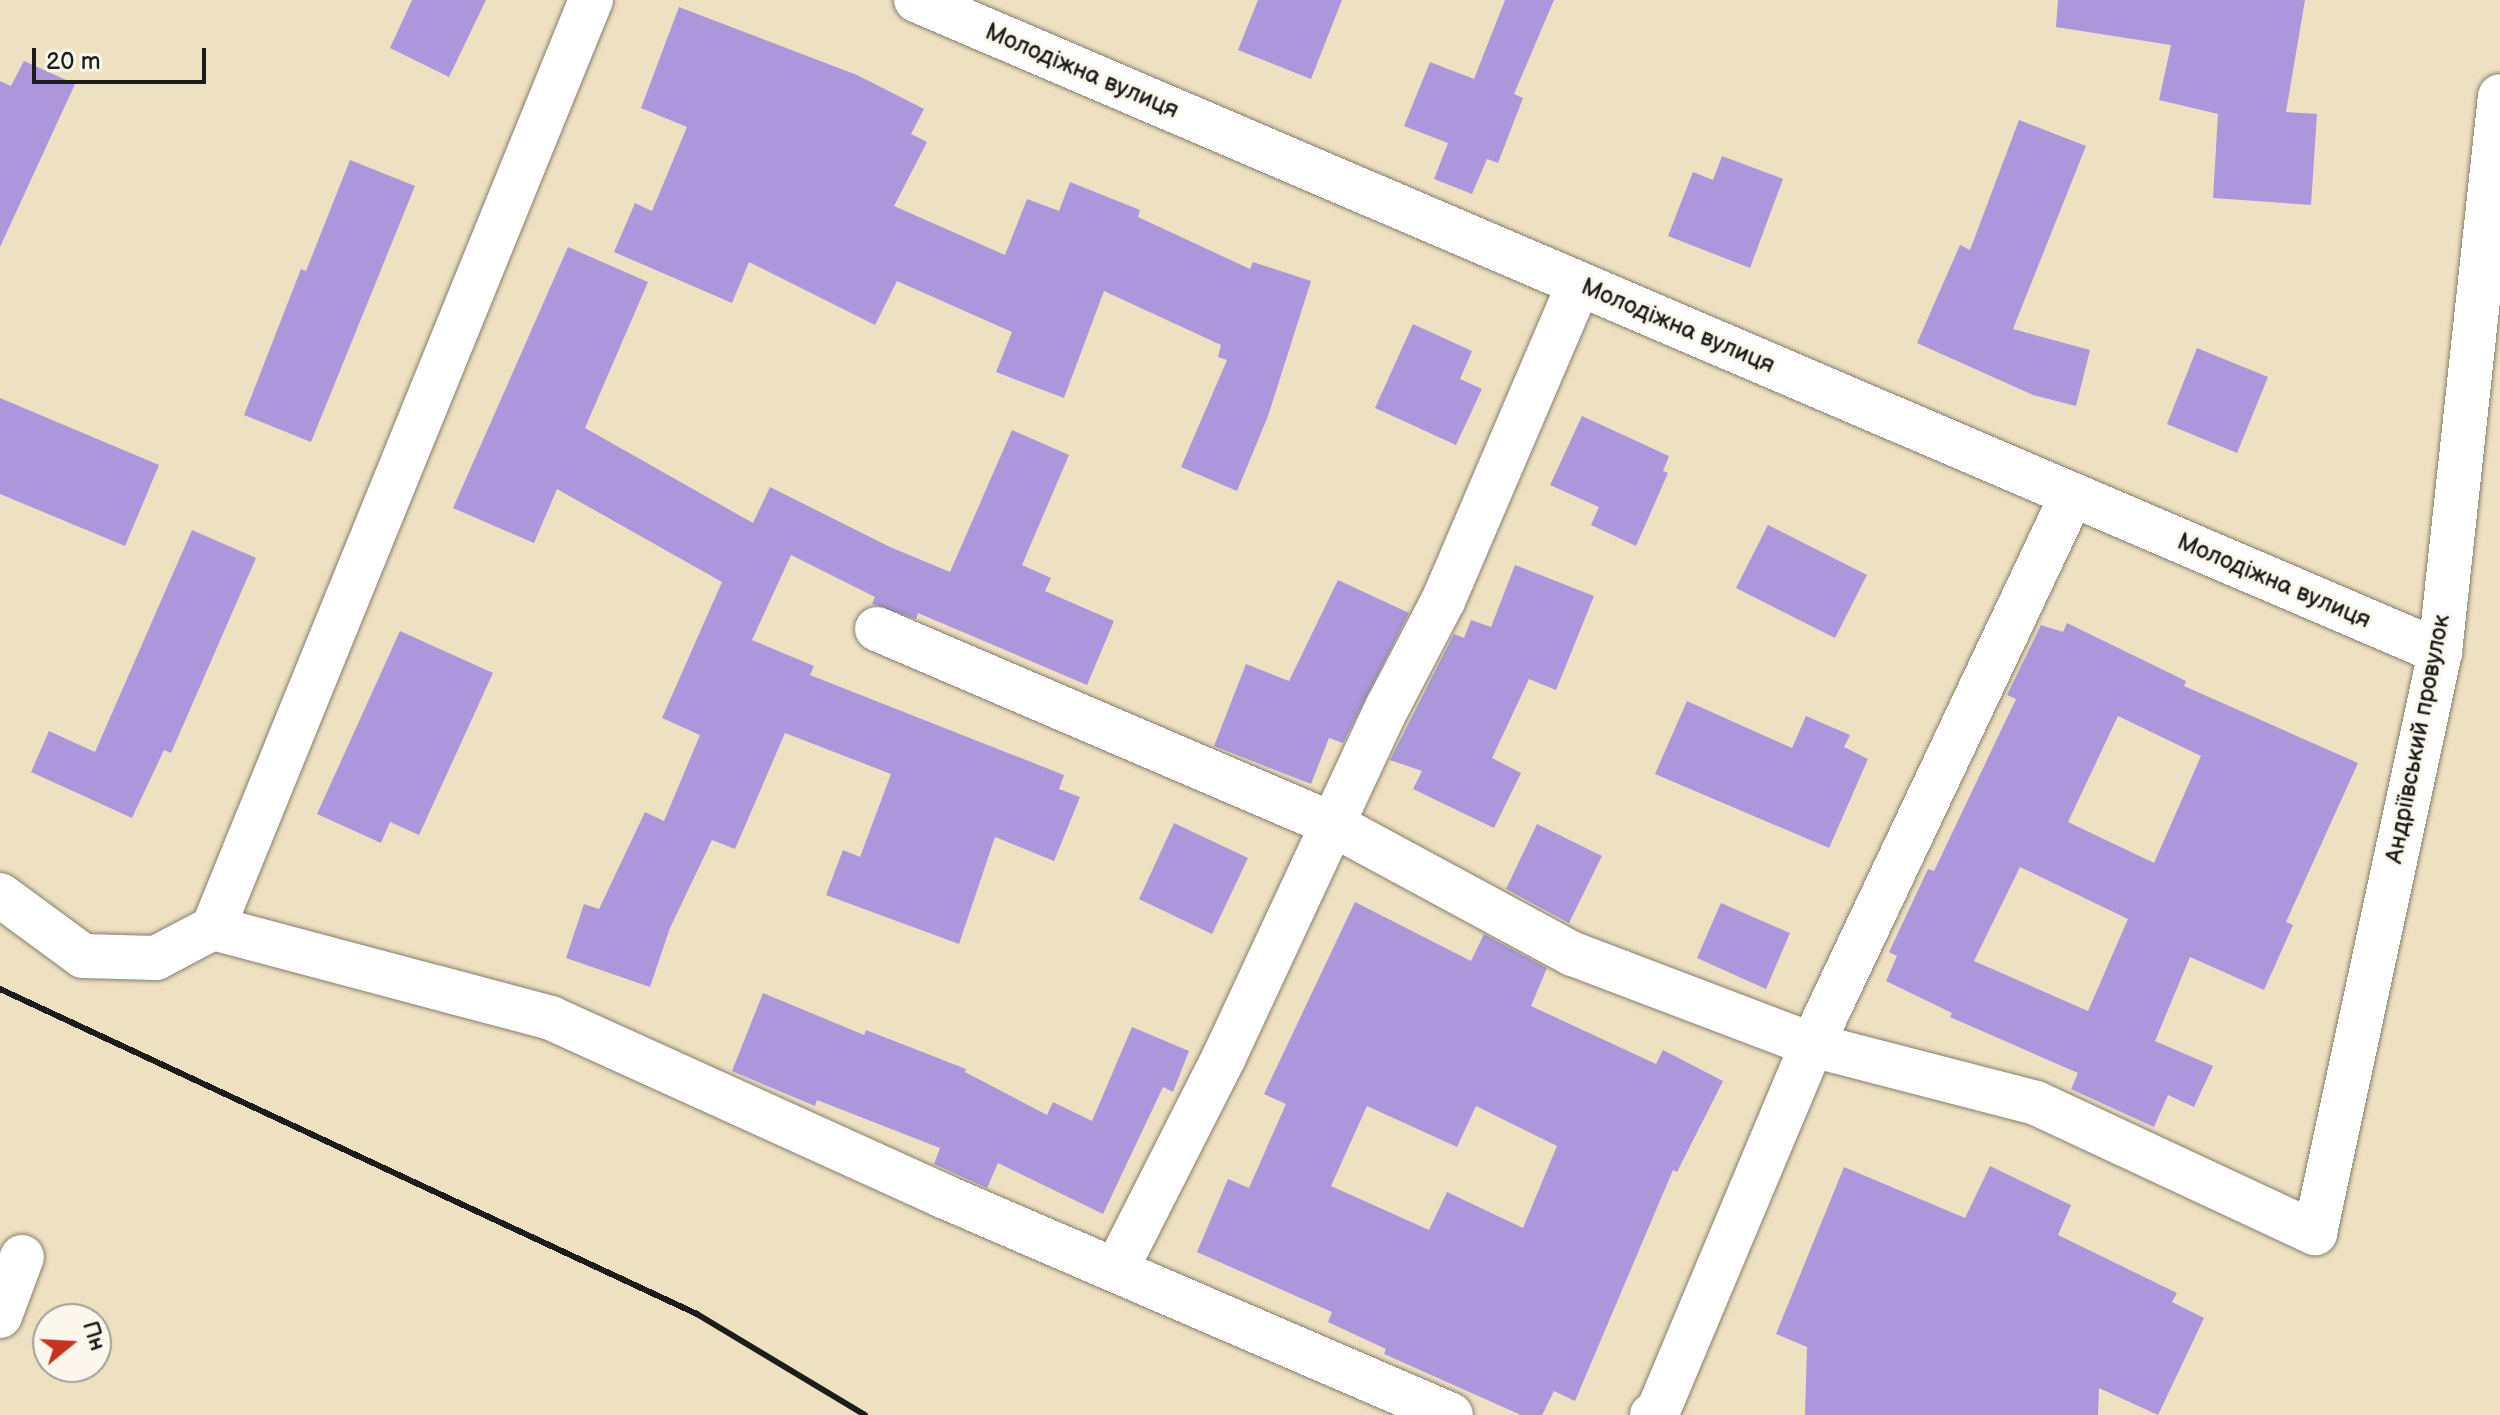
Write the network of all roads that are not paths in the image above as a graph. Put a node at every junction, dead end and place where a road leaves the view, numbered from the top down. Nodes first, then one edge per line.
1 (591, 0) edge
2 (916, 0) edge
3 (2500, 96) edge
4 (1579, 284) junction
5 (2072, 495) junction
6 (877, 629) dead end
7 (2440, 652) junction
8 (1334, 825) junction
9 (0, 895) edge
10 (213, 928) junction
11 (1812, 1045) junction
12 (22, 1257) dead end
13 (1116, 1270) junction
14 (0, 1316) edge
15 (1451, 1415) edge
16 (1652, 1415) edge

1 - 10 street
2 - 4 street, Молодіжна вулиця
3 - 7 street, Андріївський провулок
4 - 5 street, Молодіжна вулиця
4 - 8 street
5 - 7 street, Молодіжна вулиця
5 - 11 street
6 - 8 street
7 - 11 street, Андріївський провулок
8 - 11 street
8 - 13 street
9 - 10 street
10 - 13 street
11 - 16 street
12 - 14 street
13 - 15 street

